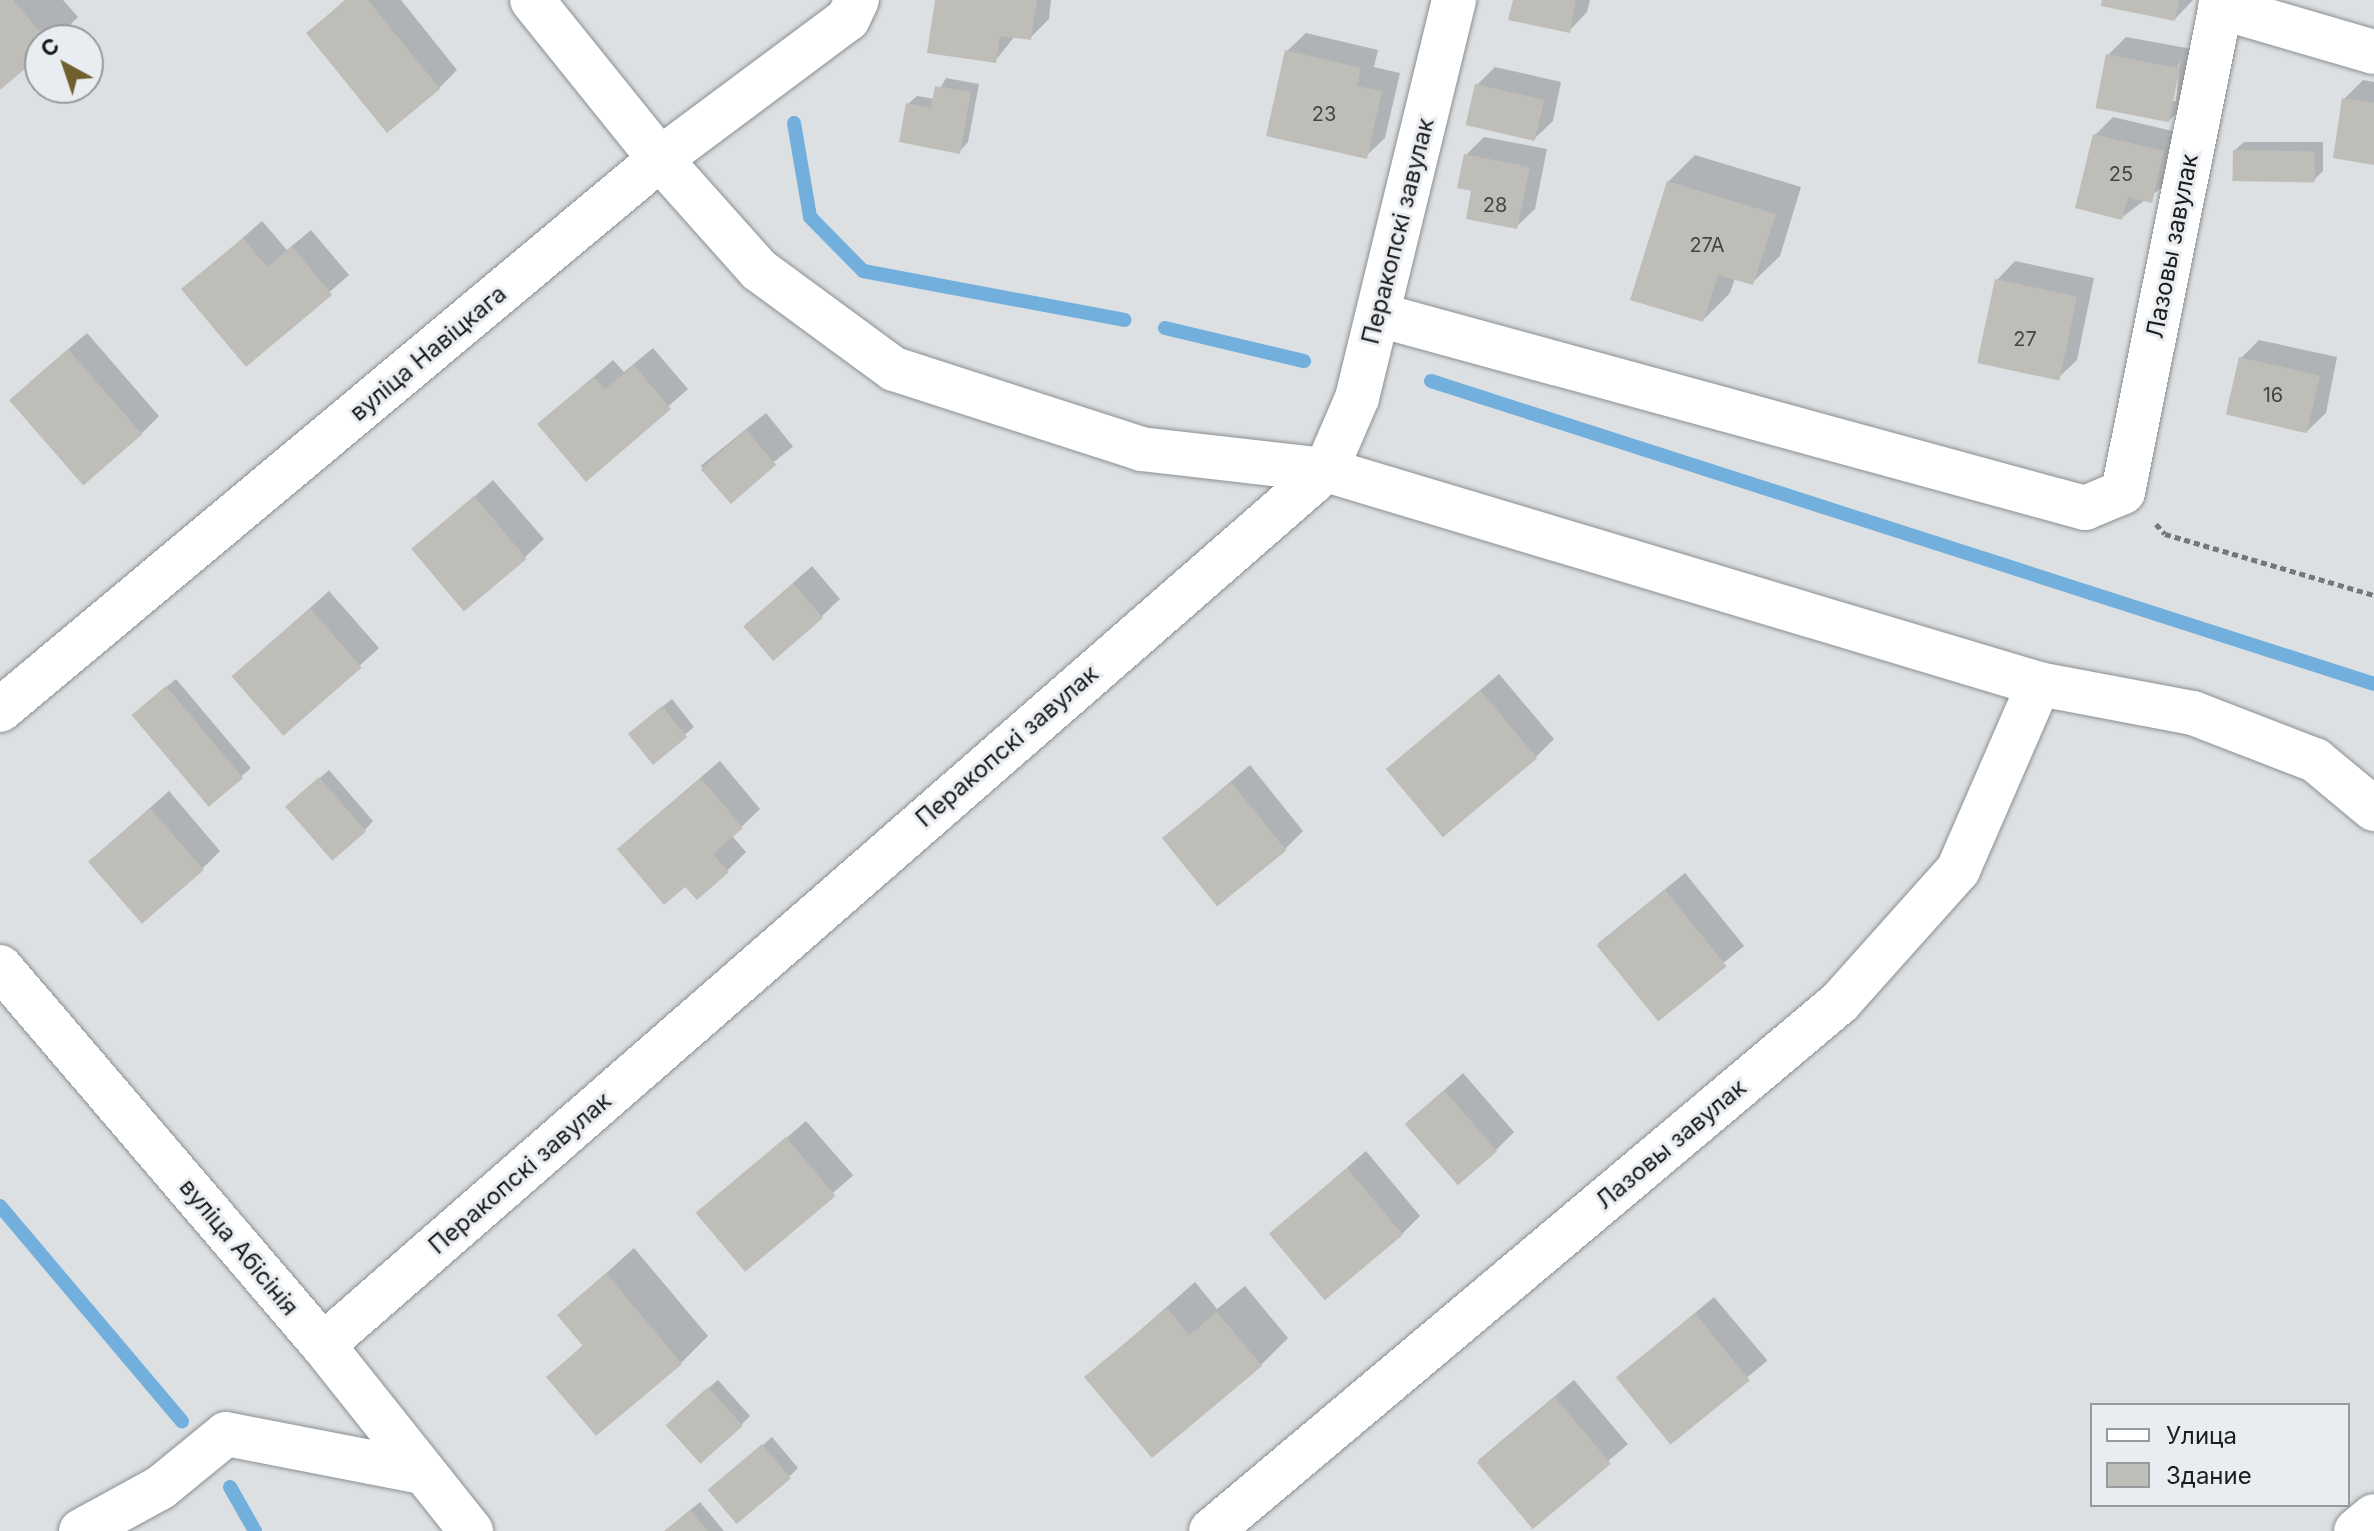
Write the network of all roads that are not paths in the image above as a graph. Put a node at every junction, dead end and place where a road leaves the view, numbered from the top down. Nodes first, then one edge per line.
1 (532, 0) edge
2 (857, 0) edge
3 (1454, 0) edge
4 (2221, 4) edge
5 (2374, 52) edge
6 (660, 159) junction
7 (1379, 315) junction
8 (1326, 470) junction
9 (2039, 684) junction
10 (0, 710) edge
11 (2374, 809) edge
12 (0, 967) edge
13 (323, 1345) junction
14 (422, 1472) junction
15 (2374, 1516) edge
16 (81, 1531) edge
17 (471, 1531) edge
18 (1211, 1531) edge
19 (2356, 1531) edge

1 - 6 street
2 - 6 street, вуліца Навіцкага
3 - 7 street, Перакопскі завулак
4 - 5 street
4 - 7 street, Лазовы завулак
6 - 8 street
6 - 10 street, вуліца Навіцкага
7 - 8 street, Перакопскі завулак
8 - 9 street
8 - 13 street, Перакопскі завулак
9 - 11 street
9 - 18 street, Лазовы завулак
12 - 13 street, вуліца Абісінія
13 - 14 street, вуліца Абісінія
14 - 16 street
14 - 17 street, вуліца Абісінія
15 - 19 street

